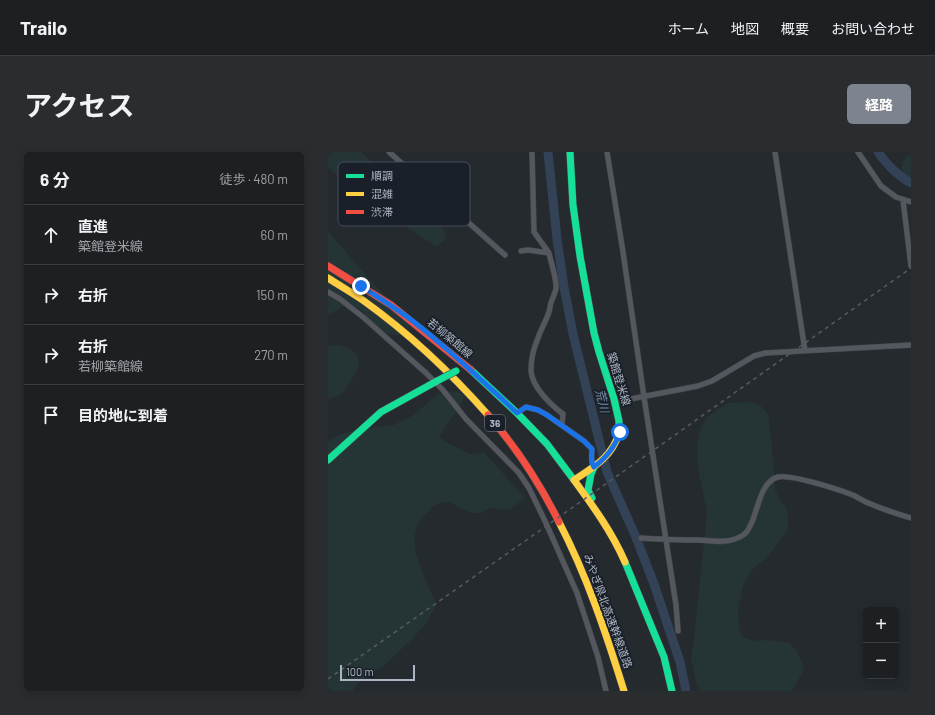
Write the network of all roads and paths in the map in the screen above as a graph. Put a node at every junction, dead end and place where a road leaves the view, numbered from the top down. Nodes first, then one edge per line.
1 (389, 152) edge
2 (532, 152) edge
3 (570, 152) edge
4 (607, 152) edge
5 (775, 152) edge
6 (858, 152) edge
7 (400, 162) edge
8 (904, 200) junction
9 (911, 202) edge
10 (470, 224) edge
11 (521, 251) dead end
12 (549, 253) junction
13 (505, 255) dead end
14 (328, 266) edge
15 (911, 266) edge
16 (328, 278) edge
17 (328, 292) edge
18 (911, 345) edge
19 (805, 351) junction
20 (466, 365) junction
21 (436, 382) junction
22 (644, 396) junction
23 (615, 402) junction
24 (517, 413) junction
25 (562, 425) junction
26 (328, 460) edge
27 (596, 466) junction
28 (574, 480) junction
29 (911, 518) edge
30 (602, 520) junction
31 (641, 538) dead end
32 (666, 539) junction
33 (601, 618) junction
34 (678, 631) dead end
35 (606, 691) edge
36 (621, 691) edge
37 (624, 691) edge
38 (629, 691) edge
39 (672, 691) edge

1 - 7 street
2 - 12 street
3 - 23 main road, 築館登米線
4 - 22 street
5 - 19 street
6 - 8 street
8 - 9 street
8 - 15 street
10 - 13 street
11 - 12 street
12 - 25 street
14 - 20 main road, 若柳築館線
16 - 33 main road, みやぎ県北高速幹線道路 / 36
17 - 21 street
18 - 19 street
19 - 22 street
20 - 21 main road, bridge
20 - 24 main road, 若柳築館線
21 - 26 main road
21 - 35 street
22 - 23 street
22 - 32 street
23 - 27 main road, 築館登米線
24 - 25 street
24 - 28 main road, 若柳築館線
25 - 27 street
27 - 28 main road, 築館登米線
27 - 30 main road
28 - 30 main road
29 - 32 street
30 - 39 main road
31 - 32 street
32 - 34 street
33 - 36 main road
33 - 37 main road, みやぎ県北高速幹線道路 / 36
33 - 38 main road

